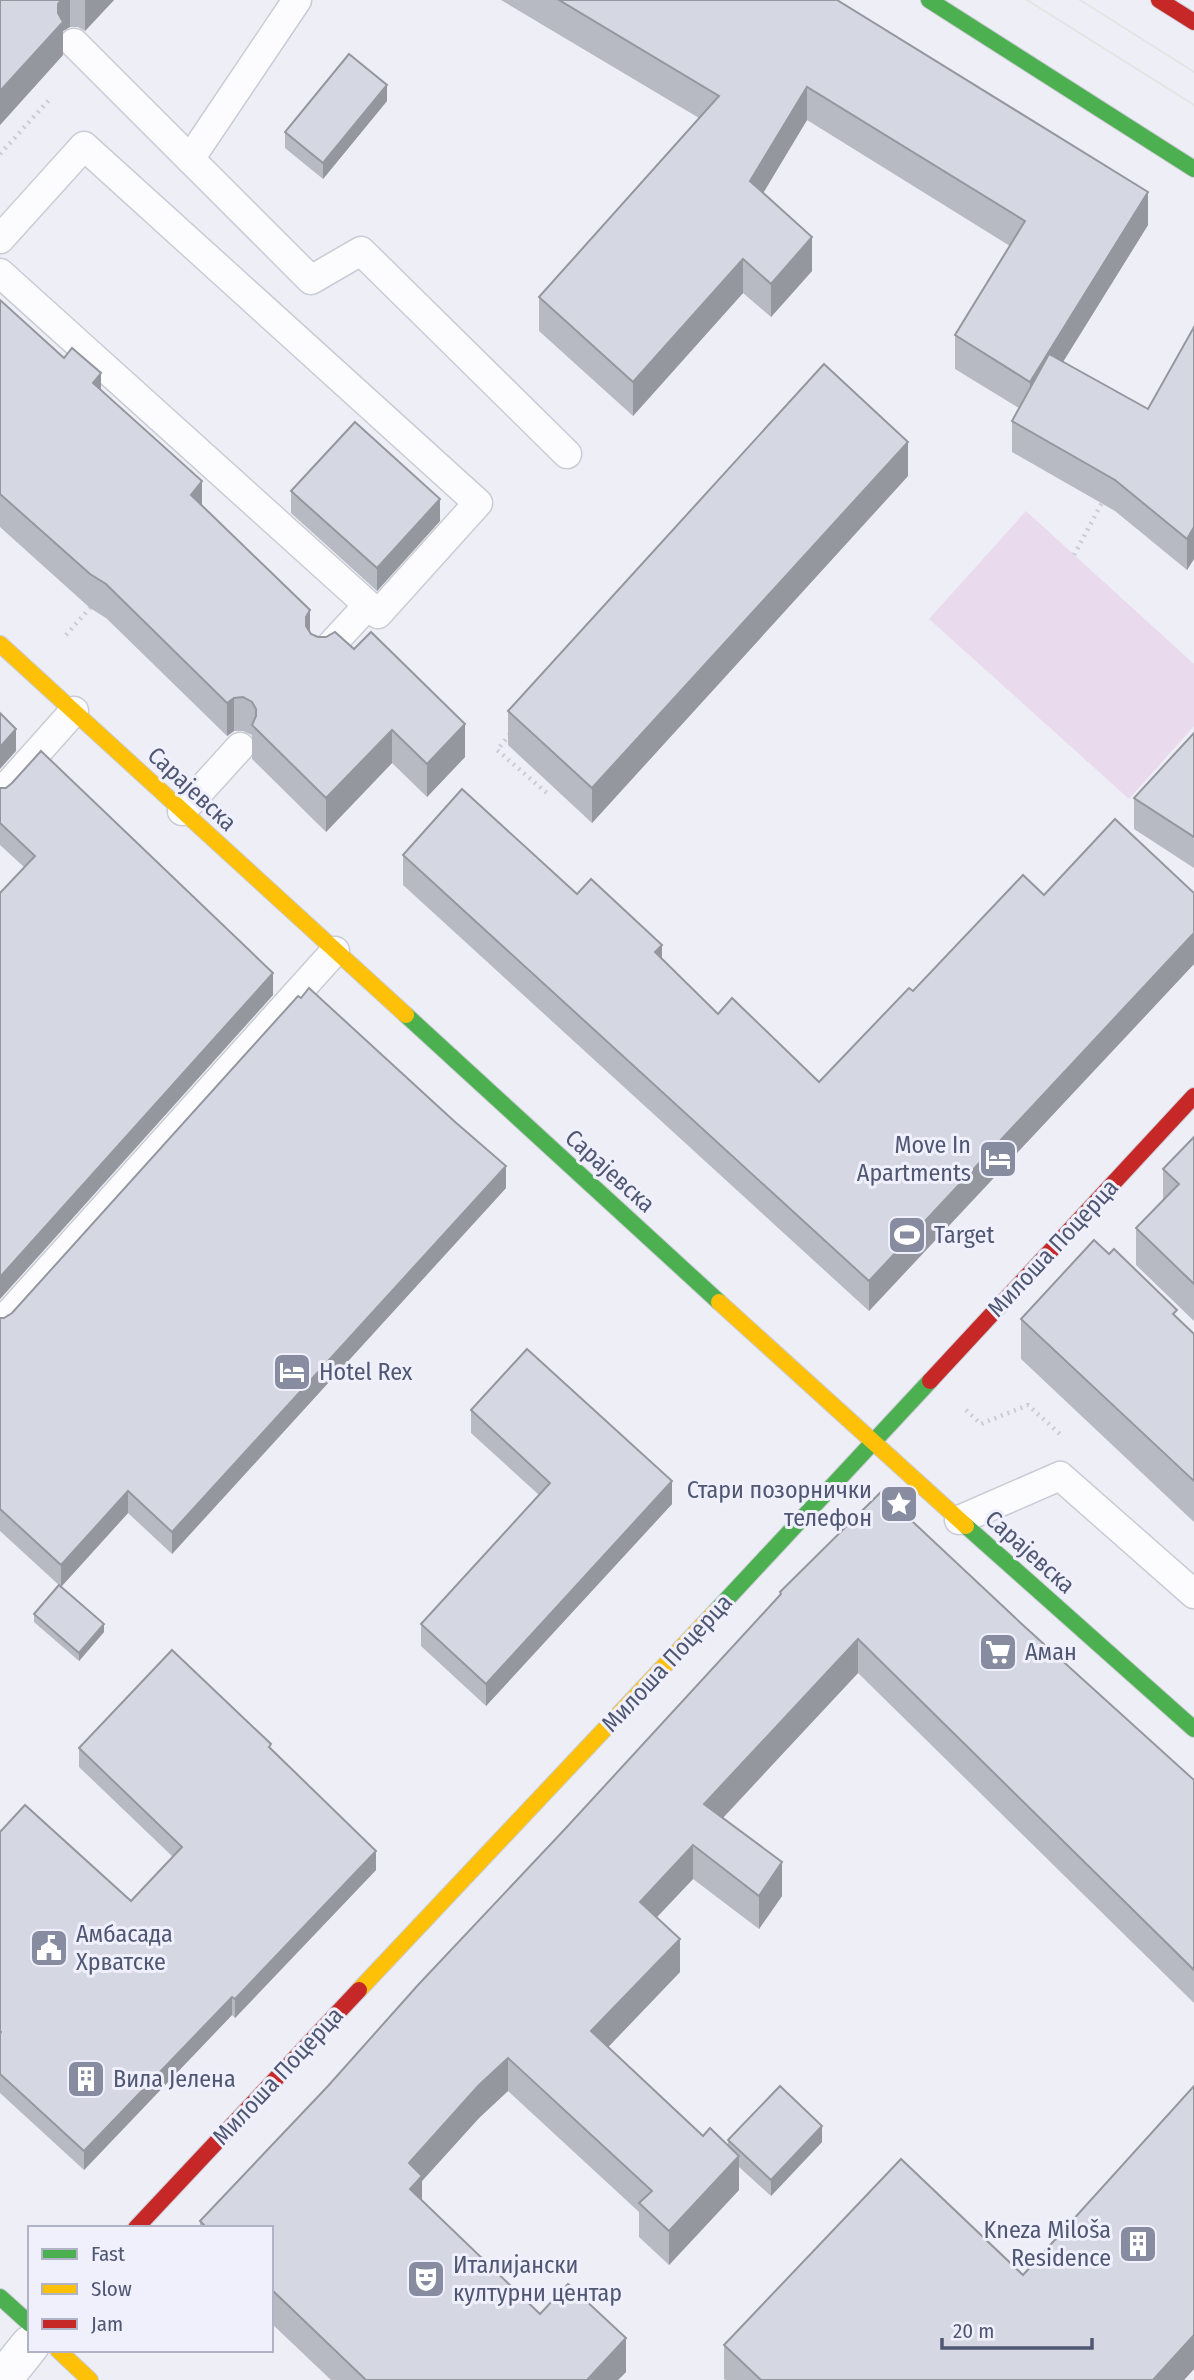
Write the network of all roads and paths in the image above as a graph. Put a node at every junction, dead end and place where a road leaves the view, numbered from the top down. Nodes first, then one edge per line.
1 (297, 0) edge
2 (929, 0) edge
3 (1159, 0) edge
4 (1194, 22) edge
5 (74, 43) dead end
6 (49, 100) dead end
7 (0, 153) edge
8 (190, 159) junction
9 (1194, 169) edge
10 (0, 239) edge
11 (0, 273) edge
12 (567, 454) dead end
13 (1107, 494) edge
14 (1074, 555) dead end
15 (363, 600) junction
16 (90, 608) edge
17 (66, 635) dead end
18 (2, 649) edge
19 (317, 650) edge
20 (74, 711) junction
21 (512, 732) edge
22 (234, 742) edge
23 (0, 794) edge
24 (548, 794) edge
25 (176, 805) junction
26 (335, 951) junction
27 (1194, 1096) edge
28 (0, 1324) edge
29 (958, 1402) dead end
30 (981, 1424) dead end
31 (873, 1443) junction
32 (959, 1520) junction
33 (1194, 1594) edge
34 (1194, 1729) edge
35 (138, 2226) edge
36 (0, 2297) edge
37 (28, 2322) edge
38 (28, 2348) edge
39 (60, 2352) edge
40 (2, 2380) edge
41 (90, 2380) edge

1 - 8 lane
2 - 9 street
3 - 4 street
5 - 8 lane
6 - 7 path
8 - 12 lane
10 - 15 lane
11 - 15 lane
13 - 14 path
15 - 19 lane
16 - 17 path
18 - 20 street, Сарајевска
20 - 23 lane
20 - 25 street, Сарајевска
21 - 24 path
22 - 25 lane
25 - 26 street, Сарајевска
26 - 28 lane
26 - 31 street, Сарајевска
27 - 31 street, Милоша Поцерца
29 - 30 path
31 - 32 street, Сарајевска
31 - 35 street, Милоша Поцерца
32 - 33 lane
32 - 34 street, Сарајевска
36 - 37 street
38 - 40 street
39 - 41 street

